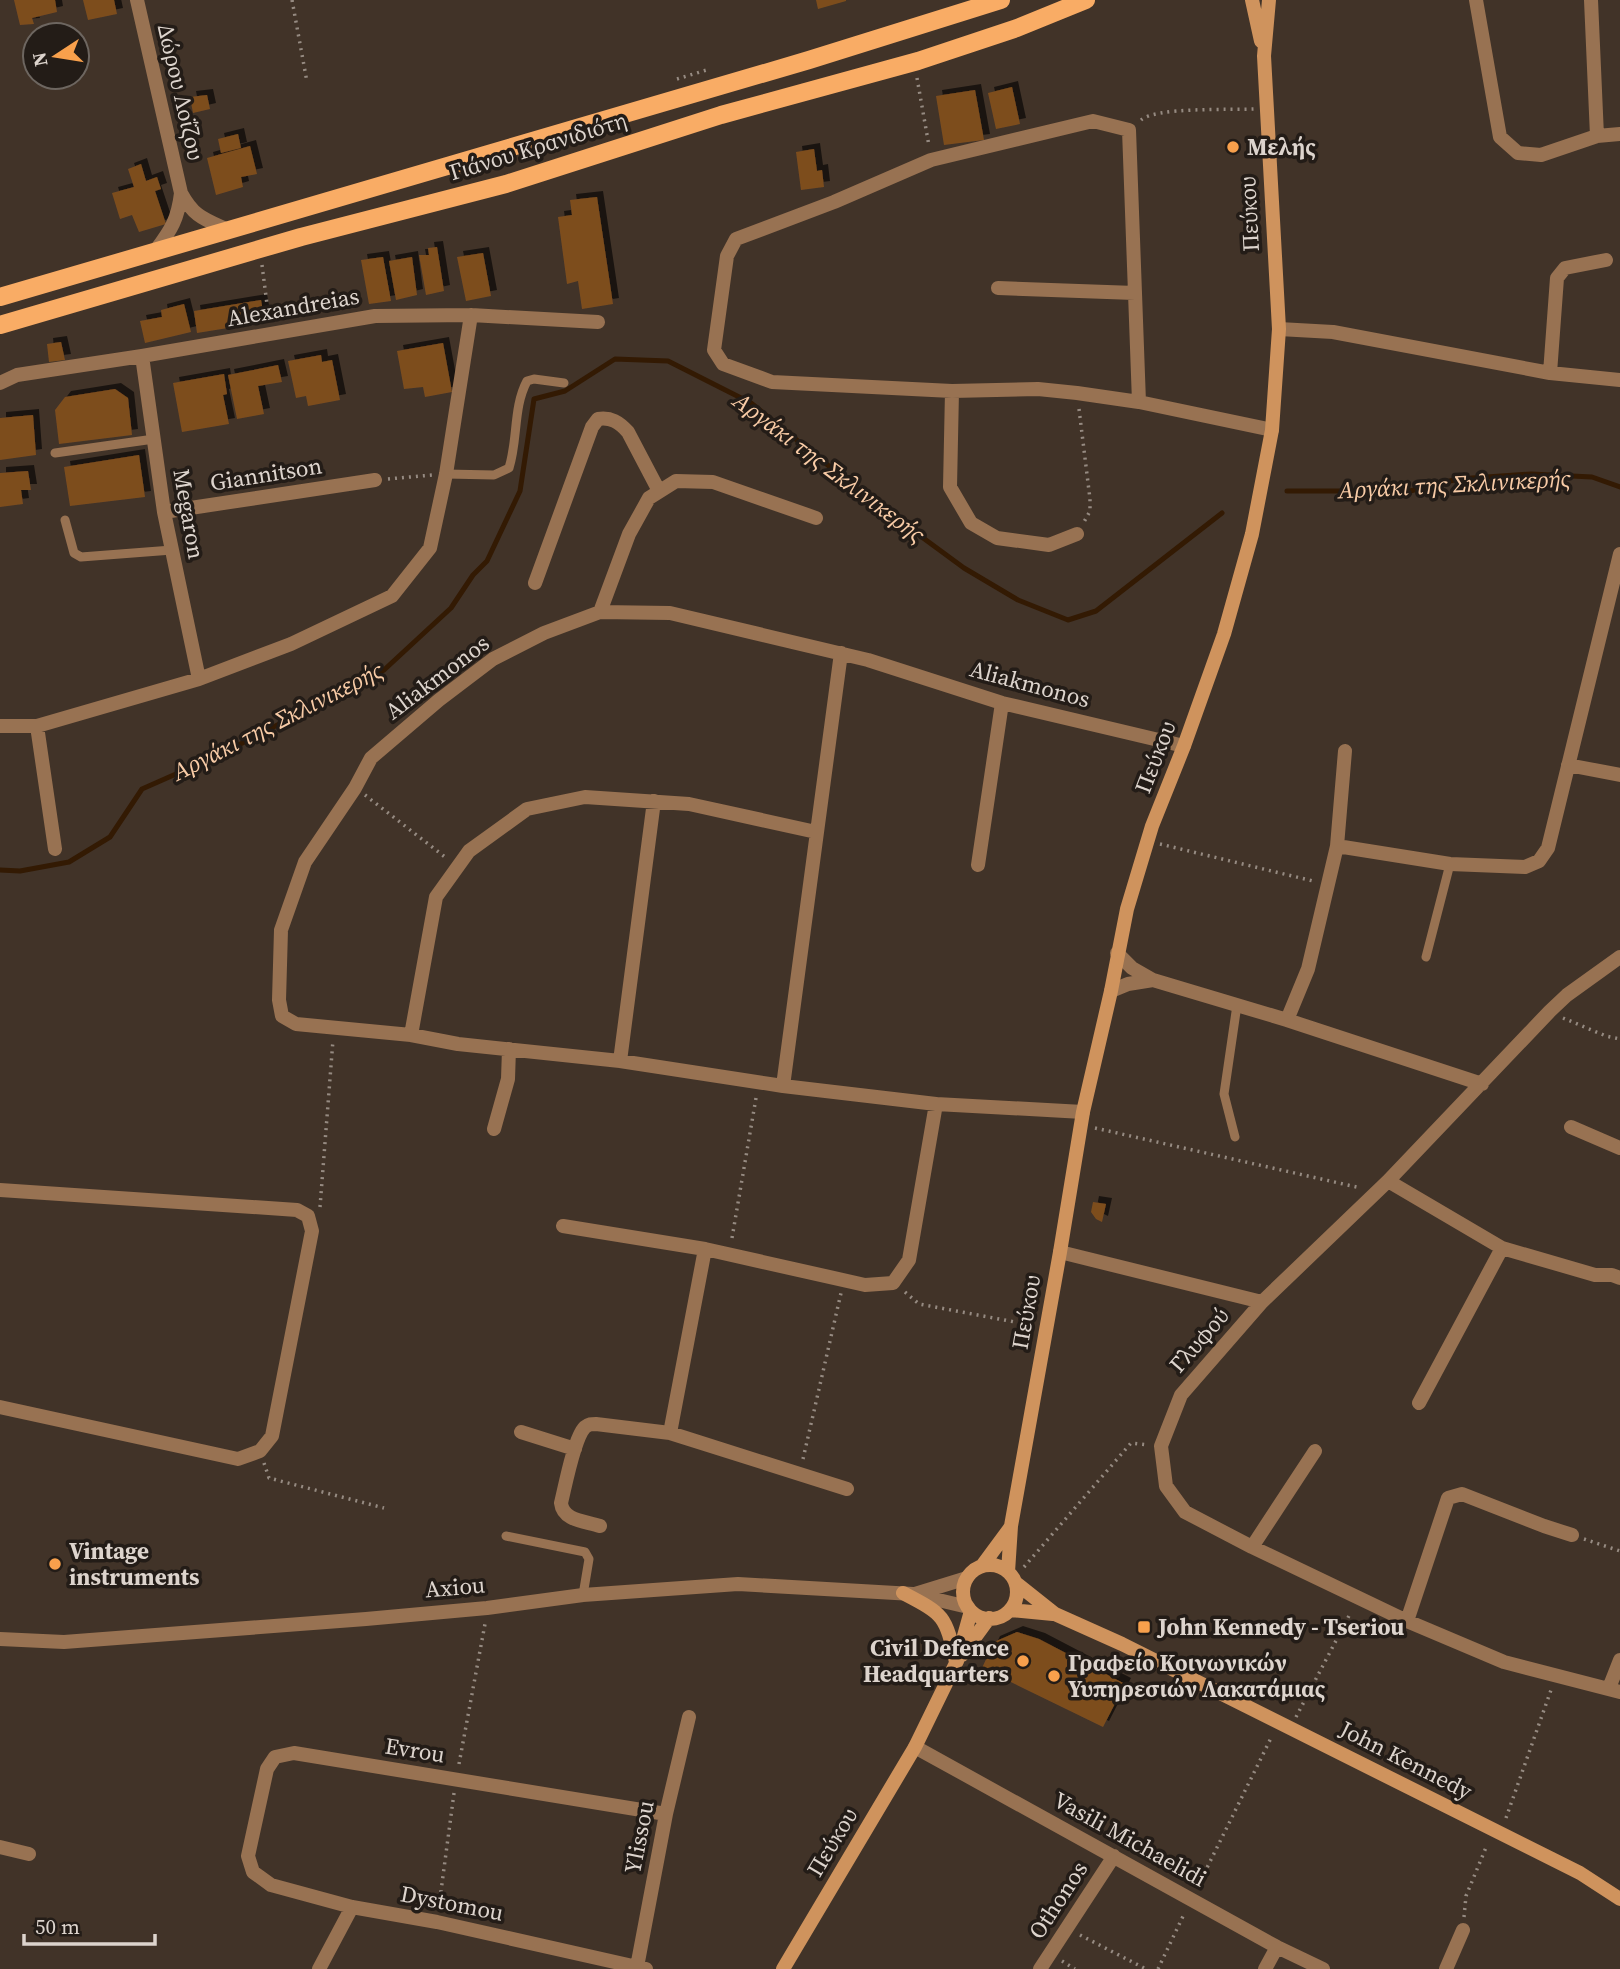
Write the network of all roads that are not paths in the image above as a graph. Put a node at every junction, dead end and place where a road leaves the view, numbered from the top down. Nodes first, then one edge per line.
1 (137, 0) edge
2 (1001, 0) edge
3 (1086, 0) edge
4 (1252, 0) edge
5 (1269, 0) edge
6 (1476, 0) edge
7 (1591, 0) edge
8 (1264, 56) junction
9 (1620, 134) edge
10 (1597, 136) junction
11 (181, 193) junction
12 (228, 230) junction
13 (156, 250) junction
14 (1606, 260) dead end
15 (998, 288) dead end
16 (1135, 293) junction
17 (0, 297) edge
18 (471, 316) junction
19 (598, 322) dead end
20 (0, 325) edge
21 (1279, 329) junction
22 (142, 356) junction
23 (1550, 373) junction
24 (1620, 380) edge
25 (0, 383) edge
26 (564, 383) dead end
27 (952, 391) junction
28 (1139, 402) junction
29 (1272, 430) junction
30 (153, 439) junction
31 (55, 453) dead end
32 (446, 474) junction
33 (375, 480) road end
34 (659, 491) junction
35 (164, 512) junction
36 (816, 518) dead end
37 (65, 520) dead end
38 (1077, 534) road end
39 (172, 550) junction
40 (1620, 554) edge
41 (535, 583) dead end
42 (600, 611) junction
43 (841, 653) junction
44 (199, 679) junction
45 (1002, 703) junction
46 (0, 726) edge
47 (37, 726) junction
48 (1184, 746) junction
49 (1345, 751) dead end
50 (1568, 765) junction
51 (1620, 775) edge
52 (654, 801) junction
53 (816, 832) junction
54 (1337, 846) junction
55 (55, 849) dead end
56 (1450, 864) junction
57 (978, 865) dead end
58 (1117, 953) junction
59 (1426, 957) dead end
60 (1620, 957) edge
61 (1153, 980) junction
62 (1111, 991) junction
63 (1237, 1005) junction
64 (1287, 1020) junction
65 (411, 1035) junction
66 (509, 1049) junction
67 (620, 1061) junction
68 (1482, 1084) junction
69 (783, 1086) junction
70 (936, 1104) junction
71 (1082, 1119) junction
72 (1571, 1127) dead end
73 (494, 1129) dead end
74 (1236, 1137) dead end
75 (1620, 1147) edge
76 (1388, 1181) junction
77 (0, 1191) edge
78 (563, 1226) dead end
79 (1502, 1248) junction
80 (705, 1249) junction
81 (1060, 1252) junction
82 (1617, 1274) edge
83 (1262, 1302) junction
84 (1419, 1403) dead end
85 (0, 1407) edge
86 (521, 1432) dead end
87 (670, 1433) junction
88 (575, 1449) junction
89 (1315, 1451) dead end
90 (847, 1489) dead end
91 (600, 1526) dead end
92 (1011, 1526) junction
93 (1572, 1535) road end
94 (506, 1536) dead end
95 (1252, 1547) junction
96 (982, 1566) junction
97 (967, 1578) junction
98 (1012, 1578) junction
99 (908, 1594) junction
100 (583, 1595) junction
101 (970, 1609) junction
102 (1010, 1610) junction
103 (1055, 1614) junction
104 (989, 1618) junction
105 (1407, 1620) junction
106 (0, 1639) edge
107 (1620, 1660) edge
108 (956, 1662) junction
109 (1615, 1690) edge
110 (689, 1717) dead end
111 (915, 1747) junction
112 (666, 1814) junction
113 (0, 1847) edge
114 (29, 1854) dead end
115 (1114, 1856) junction
116 (253, 1872) joint
117 (1620, 1899) edge
118 (352, 1906) junction
119 (1463, 1930) road end
120 (1277, 1947) junction
121 (641, 1968) edge
122 (319, 1969) edge
123 (783, 1969) edge
124 (1040, 1969) edge
125 (1265, 1969) edge
126 (1323, 1969) edge
127 (1446, 1969) edge

1 - 11 street, Δώρου Λοΐζου
2 - 12 main road, Γιάνου Κρανιδιότη
3 - 20 main road, Γιάνου Κρανιδιότη
4 - 8 main road
5 - 8 main road, Πεύκου
6 - 10 street
7 - 10 street
8 - 21 main road, Πεύκου
9 - 10 street
11 - 12 street, Δώρου Λοΐζου
11 - 13 street, Δώρου Λοΐζου
12 - 13 main road, Γιάνου Κρανιδιότη
13 - 17 main road, Γιάνου Κρανιδιότη
14 - 23 street
15 - 16 street
16 - 27 street
16 - 28 street
18 - 19 street, Alexandreias
18 - 22 street, Alexandreias
18 - 32 street
21 - 23 street
21 - 29 main road, Πεύκου
22 - 25 street, Alexandreias
22 - 30 street, Megaron
23 - 24 street
26 - 32 lane
27 - 28 street
27 - 38 street
28 - 29 street
29 - 48 main road, Πεύκου
30 - 31 lane
30 - 35 street, Megaron
32 - 44 street
33 - 35 street, Giannitson
34 - 36 street
34 - 41 street
34 - 42 street
35 - 39 street, Megaron
37 - 39 lane
39 - 44 street, Megaron
40 - 50 street
42 - 43 street, Aliakmonos
42 - 65 street, Aliakmonos
43 - 45 street, Aliakmonos
43 - 53 street
44 - 47 street
45 - 48 street, Aliakmonos
45 - 57 street
46 - 47 street
47 - 55 street
48 - 58 main road, Πεύκου
49 - 54 street
50 - 51 street
50 - 56 street
52 - 53 street
52 - 65 street
52 - 67 street
53 - 69 street
54 - 56 street
54 - 64 street
56 - 59 lane
58 - 61 street
58 - 62 main road, Πεύκου
60 - 68 street, Γλυφού
61 - 62 street
61 - 63 street
62 - 71 main road, Πεύκου
63 - 64 street
63 - 74 lane
64 - 68 street
65 - 66 street, Aliakmonos
66 - 67 street, Aliakmonos
66 - 73 street
67 - 69 street, Aliakmonos
68 - 76 street, Γλυφού
69 - 70 street, Aliakmonos
70 - 71 street, Aliakmonos
70 - 80 street
71 - 81 main road, Πεύκου
72 - 75 street
76 - 79 street
76 - 83 street, Γλυφού
77 - 85 street
78 - 80 street
79 - 82 street
79 - 84 street
80 - 87 street
81 - 83 street
81 - 92 main road, Πεύκου
83 - 95 street, Γλυφού
86 - 88 street
87 - 88 street
87 - 90 street
88 - 91 street
89 - 95 street
92 - 96 main road, Πεύκου
92 - 98 main road, Πεύκου
93 - 105 street
94 - 100 lane
95 - 105 street, Γλυφού
96 - 97 main road
96 - 98 main road
97 - 99 street, Axiou
97 - 101 main road
98 - 102 main road
98 - 103 main road
99 - 100 street, Axiou
99 - 101 street, Axiou
99 - 108 main road
100 - 106 street, Axiou
101 - 104 main road
101 - 108 main road, Πεύκου
102 - 103 main road
102 - 104 main road
103 - 117 main road, John Kennedy
104 - 108 main road, Πεύκου
105 - 109 street, Γλυφού
107 - 109 street
108 - 111 main road, Πεύκου
110 - 112 street, Ylissou
111 - 115 street, Vasili Michaelidi
111 - 123 main road, Πεύκου
112 - 116 street, Evrou
112 - 121 street, Ylissou
113 - 114 street
115 - 120 street, Vasili Michaelidi
115 - 124 street, Othonos
116 - 118 street, Dystomou
118 - 121 street, Dystomou
118 - 122 street
119 - 127 street
120 - 125 street
120 - 126 street, Vasili Michaelidi

